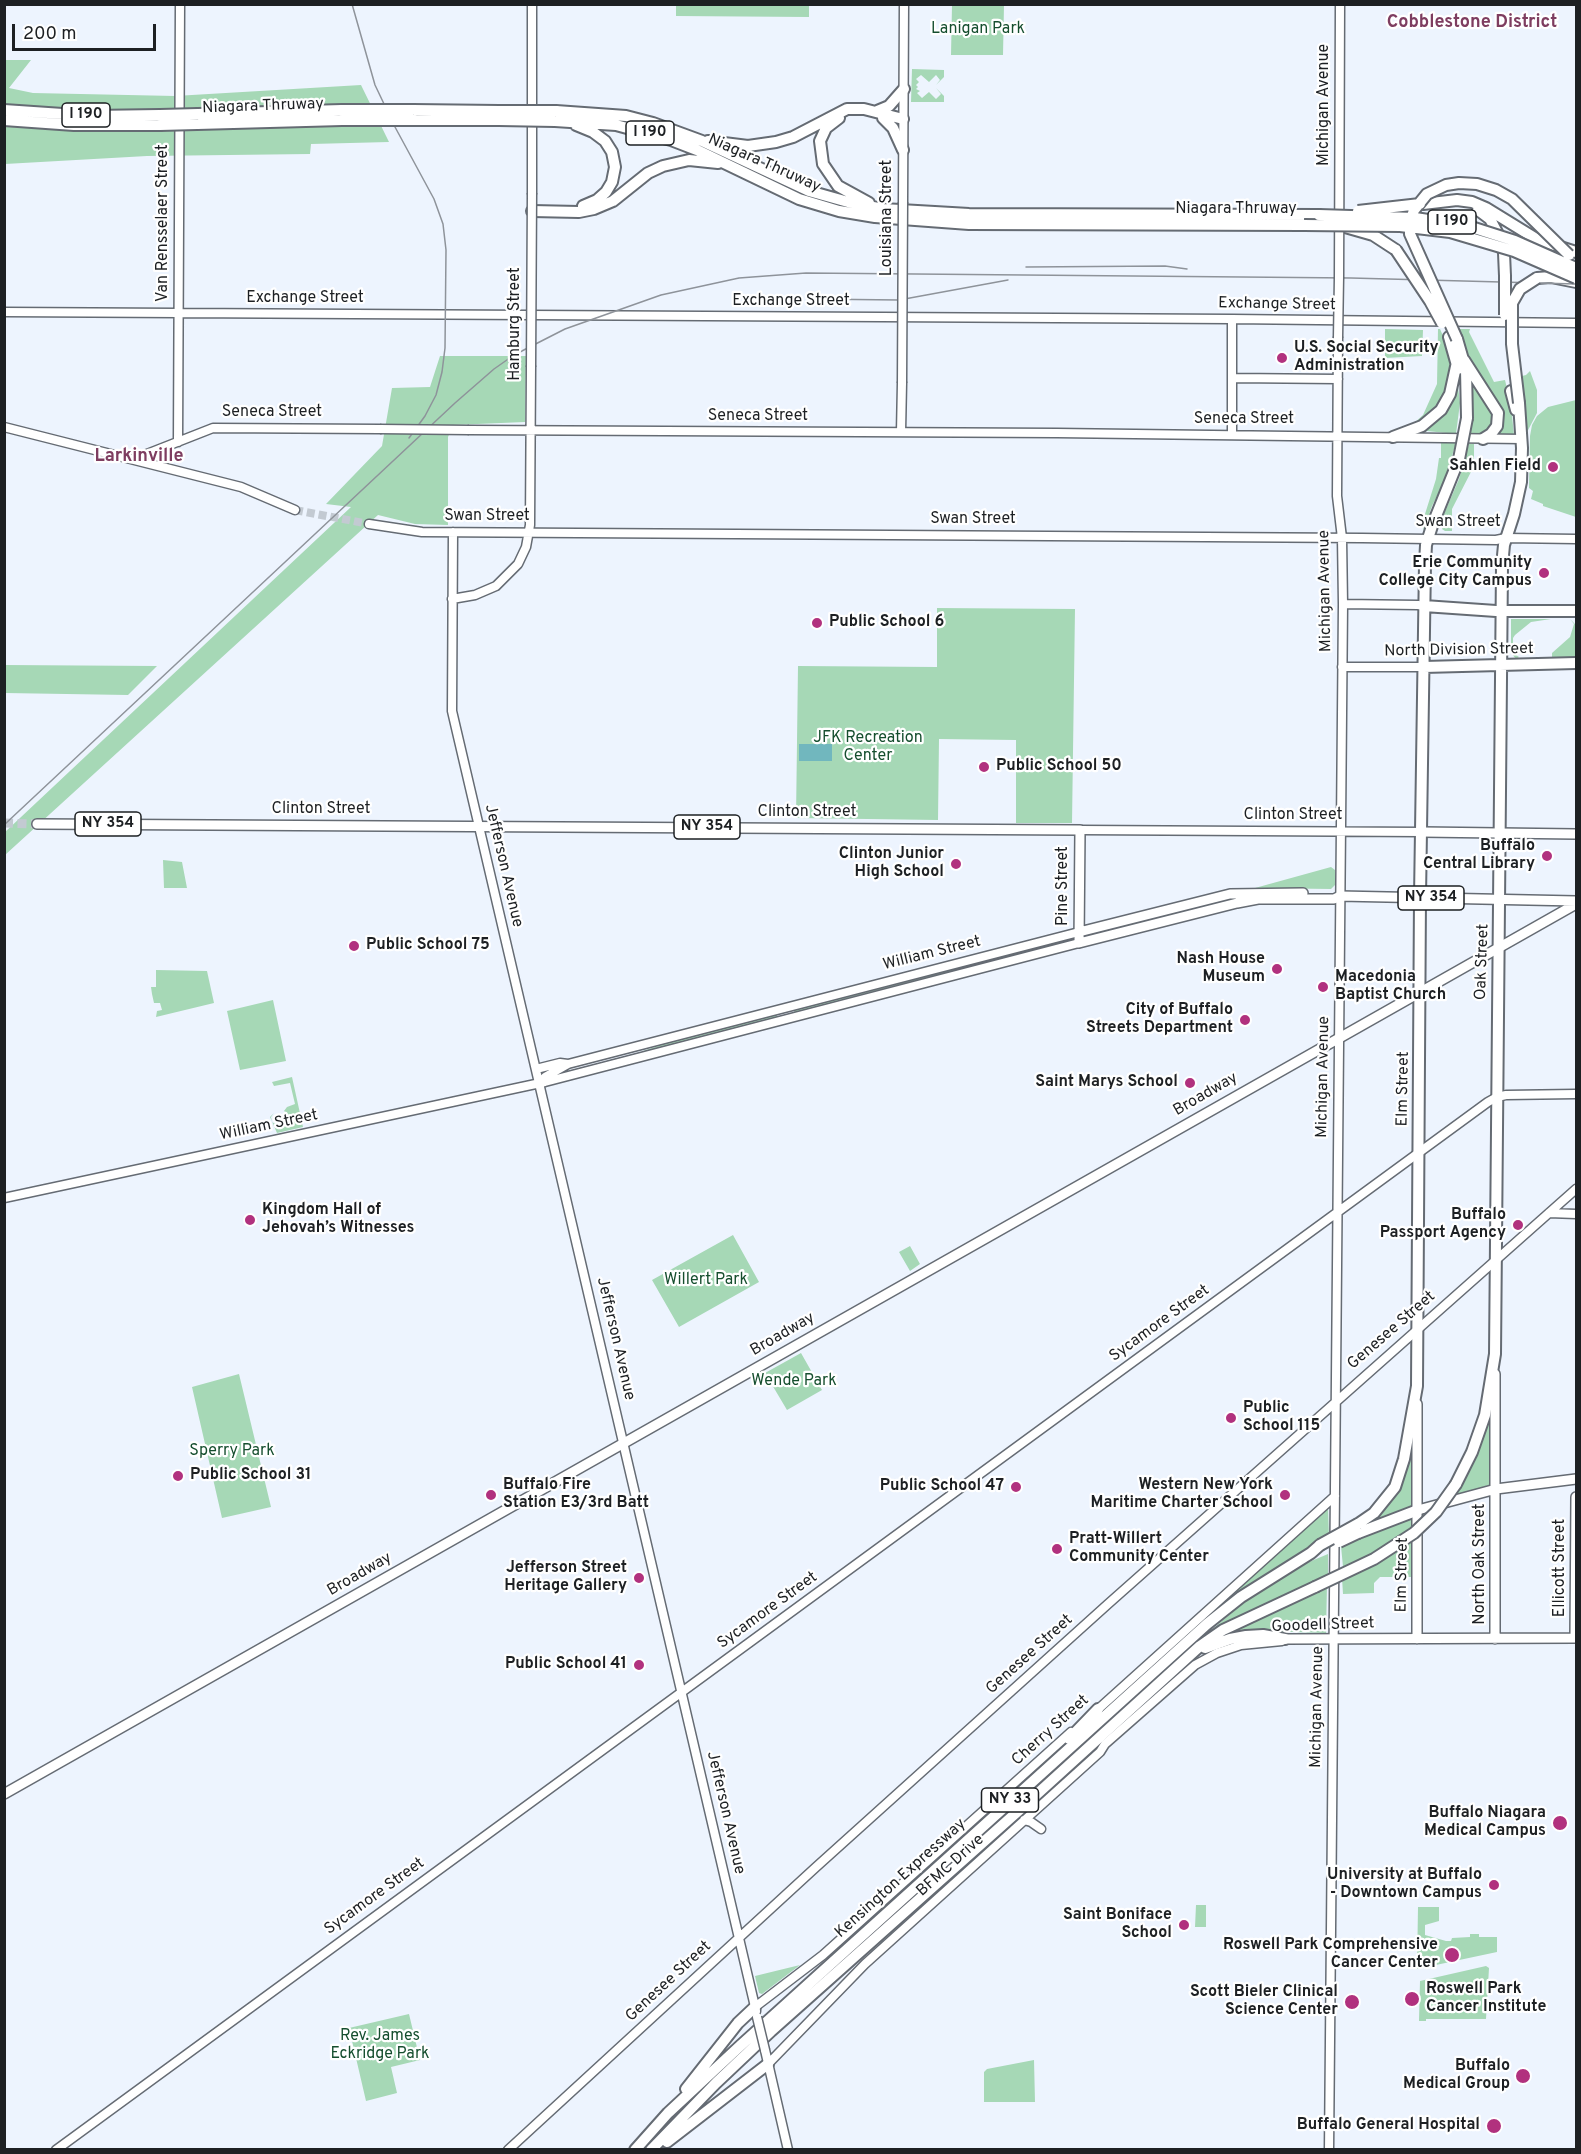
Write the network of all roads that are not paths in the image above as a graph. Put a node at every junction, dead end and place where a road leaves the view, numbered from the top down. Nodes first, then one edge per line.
1 (180, 4) edge
2 (532, 4) edge
3 (904, 4) edge
4 (1340, 4) edge
5 (904, 89) junction
6 (880, 115) junction
7 (8, 116) edge
8 (558, 118) junction
9 (903, 119) junction
10 (702, 141) junction
11 (903, 150) junction
12 (731, 166) junction
13 (1423, 204) junction
14 (532, 208) junction
15 (584, 209) junction
16 (883, 209) junction
17 (1319, 215) junction
18 (1028, 219) junction
19 (1343, 226) junction
20 (1576, 252) edge
21 (1576, 262) edge
22 (1576, 268) edge
23 (1576, 278) edge
24 (1576, 282) edge
25 (4, 312) edge
26 (179, 313) junction
27 (1232, 319) junction
28 (1576, 323) edge
29 (1453, 338) junction
30 (1461, 361) junction
31 (1233, 378) junction
32 (1338, 379) junction
33 (4, 427) edge
34 (531, 431) junction
35 (901, 432) junction
36 (1521, 434) junction
37 (1232, 435) junction
38 (1337, 436) junction
39 (1393, 437) junction
40 (1483, 439) junction
41 (178, 442) junction
42 (134, 459) junction
43 (295, 510) tunnel mouth
44 (369, 524) tunnel mouth
45 (453, 532) junction
46 (530, 532) junction
47 (1342, 538) junction
48 (1506, 538) junction
49 (1428, 539) junction
50 (1576, 539) edge
51 (452, 599) junction
52 (1343, 604) junction
53 (1424, 606) junction
54 (1502, 611) junction
55 (1576, 611) edge
56 (1576, 663) edge
57 (1501, 666) junction
58 (1342, 667) junction
59 (1424, 667) junction
60 (37, 824) tunnel mouth
61 (479, 826) junction
62 (1080, 830) junction
63 (1341, 831) junction
64 (1422, 832) junction
65 (1501, 832) junction
66 (1576, 834) edge
67 (1341, 896) junction
68 (1420, 897) junction
69 (1500, 899) junction
70 (1576, 902) edge
71 (1079, 932) junction
72 (1079, 943) junction
73 (1498, 948) junction
74 (1420, 992) junction
75 (1339, 1037) junction
76 (568, 1064) junction
77 (536, 1069) junction
78 (539, 1083) junction
79 (1576, 1094) edge
80 (1497, 1096) junction
81 (1418, 1153) junction
82 (1576, 1189) edge
83 (4, 1198) edge
84 (1338, 1212) junction
85 (1549, 1213) junction
86 (1576, 1214) edge
87 (1496, 1260) junction
88 (1418, 1328) junction
89 (1495, 1354) junction
90 (1417, 1386) junction
91 (1336, 1401) junction
92 (624, 1442) junction
93 (1576, 1479) edge
94 (1496, 1489) junction
95 (1335, 1496) junction
96 (1576, 1497) edge
97 (1418, 1510) junction
98 (1358, 1529) junction
99 (1495, 1638) junction
100 (1576, 1638) edge
101 (1285, 1639) junction
102 (1334, 1639) junction
103 (1417, 1639) junction
104 (1216, 1653) joint
105 (1178, 1666) junction
106 (682, 1692) junction
107 (1098, 1709) junction
108 (1105, 1744) junction
109 (4, 1794) edge
110 (1025, 1805) junction
111 (1024, 1820) junction
112 (985, 1823) junction
113 (1041, 1829) dead end
114 (738, 1938) junction
115 (756, 2012) junction
116 (768, 2064) junction
117 (668, 2113) junction
118 (56, 2150) edge
119 (508, 2150) edge
120 (635, 2150) edge
121 (651, 2150) edge
122 (657, 2150) edge
123 (788, 2150) edge
124 (1329, 2150) edge

1 - 26 street, Van Rensselaer Street
2 - 14 street, Hamburg Street, bridge
3 - 5 street, Louisiana Street
4 - 32 street, Michigan Avenue, bridge
5 - 6 highway
5 - 9 street, Louisiana Street
6 - 9 highway
6 - 10 highway
6 - 11 highway
6 - 16 highway
7 - 8 highway, Niagara Thruway / I 190, bridge
8 - 10 highway, Niagara Thruway / I 190
8 - 12 highway, Niagara Thruway / I 190
8 - 15 highway
9 - 11 street, Louisiana Street
10 - 16 highway, Niagara Thruway / I 190
11 - 35 street, Louisiana Street, bridge
12 - 15 highway
12 - 18 highway, Niagara Thruway / I 190
13 - 17 highway, bridge
13 - 20 highway, bridge
13 - 36 highway, bridge
14 - 15 highway
14 - 34 street, Hamburg Street, bridge
16 - 18 highway, Niagara Thruway / I 190
17 - 18 highway, Niagara Thruway / I 190
17 - 22 highway, Niagara Thruway / I 190, bridge
18 - 19 highway, Niagara Thruway / I 190, bridge
19 - 23 highway, Niagara Thruway / I 190, bridge
19 - 29 highway, bridge
21 - 29 highway, bridge
24 - 36 highway, bridge
25 - 26 street, Exchange Street
26 - 27 street, Exchange Street
26 - 41 street, Van Rensselaer Street
27 - 28 street, Exchange Street
27 - 31 street
29 - 30 highway
30 - 39 highway
30 - 40 highway
30 - 49 highway, Elm Street, bridge
31 - 32 street
31 - 37 street
32 - 38 street, Michigan Avenue
33 - 42 street
34 - 35 street, Seneca Street
34 - 41 street, Seneca Street, bridge
34 - 46 street, Hamburg Street
35 - 37 street, Seneca Street
36 - 40 street, Seneca Street
36 - 48 highway, Oak Street
37 - 38 street, Seneca Street
38 - 39 street, Seneca Street
38 - 47 street, Michigan Avenue
39 - 40 street, Seneca Street
41 - 42 street, Seneca Street
42 - 43 street
44 - 45 street, Swan Street
45 - 46 street, Swan Street
45 - 51 street, Jefferson Avenue
46 - 47 street, Swan Street
46 - 51 street, Hamburg Street
47 - 49 street, Swan Street
47 - 52 street, Michigan Avenue
48 - 49 street, Swan Street
48 - 50 street, Swan Street
48 - 54 highway, Oak Street
49 - 53 highway, Elm Street
51 - 61 street, Jefferson Avenue
52 - 53 street
52 - 58 street, Michigan Avenue
53 - 54 highway
53 - 59 highway, Elm Street
54 - 55 highway
54 - 57 highway, Oak Street
56 - 57 highway, North Division Street
57 - 59 highway, North Division Street
57 - 65 highway, Oak Street
58 - 59 street, North Division Street
58 - 63 street, Michigan Avenue
59 - 64 highway, Elm Street
60 - 61 main road, Clinton Street / NY 354
61 - 62 main road, Clinton Street / NY 354
61 - 77 street, Jefferson Avenue
62 - 63 street, Clinton Street
62 - 71 main road, Pine Street
63 - 64 street, Clinton Street
63 - 67 street, Michigan Avenue
64 - 65 main road, Clinton Street
64 - 68 highway, Elm Street
65 - 66 main road, Clinton Street
65 - 69 highway, Oak Street
67 - 68 main road, William Street / NY 354
67 - 71 main road, William Street / NY 354
67 - 72 main road, William Street / NY 354
67 - 75 street, Michigan Avenue
68 - 69 main road, William Street / NY 354
68 - 74 highway, Elm Street
69 - 70 main road, William Street / NY 354
69 - 73 highway, Oak Street
70 - 73 main road, Broadway
71 - 72 main road, Pine Street
71 - 76 street, William Street / NY 354
72 - 78 street, William Street / NY 354
73 - 74 main road, Broadway
73 - 80 highway, Oak Street
74 - 75 main road, Broadway
74 - 81 highway, Elm Street
75 - 84 street, Michigan Avenue
75 - 92 main road, Broadway
76 - 77 street, NY 354
76 - 78 street, William Street / NY 354
77 - 78 street, Jefferson Avenue
78 - 83 street, William Street
78 - 92 street, Jefferson Avenue
79 - 80 street
80 - 81 street, Sycamore Street
80 - 87 highway, Oak Street
81 - 84 street, Sycamore Street
81 - 88 highway, Elm Street
82 - 85 street, Genesee Street
84 - 91 street, Michigan Avenue
84 - 106 street, Sycamore Street
85 - 86 street
85 - 87 street, Genesee Street
87 - 88 street, Genesee Street
87 - 89 highway, Oak Street
88 - 90 highway, Elm Street
88 - 91 street, Genesee Street
89 - 94 main road, Oak Street
89 - 105 highway, bridge
90 - 97 main road, Elm Street
90 - 98 highway
91 - 95 street, Michigan Avenue
91 - 114 street, Genesee Street
92 - 106 street, Jefferson Avenue
92 - 109 main road, Broadway
93 - 94 main road
94 - 97 main road
94 - 99 main road, North Oak Street
95 - 102 street, Michigan Avenue
95 - 107 street, Cherry Street
96 - 100 main road, Ellicott Street
97 - 98 highway
97 - 103 main road, Elm Street
98 - 112 highway, Kensington Expressway / NY 33, bridge
99 - 100 main road, Goodell Street / NY 33
99 - 103 main road, Goodell Street / NY 33
101 - 102 main road, Goodell Street / NY 33
101 - 104 street, Goodell Street
101 - 105 highway, NY 33
102 - 103 main road, Goodell Street / NY 33
102 - 124 street, Michigan Avenue
104 - 108 street, BFMC Drive
105 - 110 highway, Kensington Expressway / NY 33
106 - 114 street, Jefferson Avenue
106 - 118 street, Sycamore Street
107 - 112 highway
107 - 115 street, Cherry Street
108 - 110 highway
108 - 111 street, BFMC Drive
110 - 121 highway, Kensington Expressway / NY 33
111 - 113 street
111 - 116 street, BFMC Drive
112 - 117 highway, Kensington Expressway / NY 33
114 - 115 street, Jefferson Avenue
114 - 119 street, Genesee Street
115 - 116 street, Jefferson Avenue, bridge
115 - 117 highway
116 - 122 highway
116 - 123 street, Jefferson Avenue
117 - 120 highway, Kensington Expressway / NY 33

